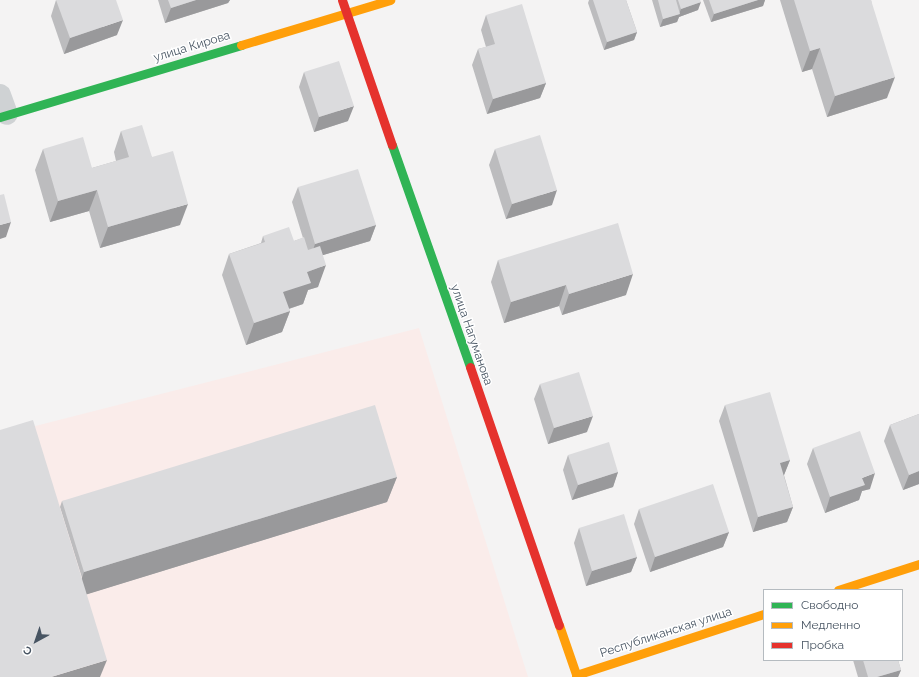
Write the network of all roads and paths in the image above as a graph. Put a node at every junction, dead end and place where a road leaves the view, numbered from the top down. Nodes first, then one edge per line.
1 (342, 0) edge
2 (390, 0) edge
3 (347, 13) junction
4 (2, 109) edge
5 (919, 564) edge
6 (841, 589) edge
7 (763, 614) edge
8 (576, 676) edge

1 - 3 street, улица Нагуманова
2 - 3 street, улица Кирова
3 - 4 street, улица Кирова
3 - 8 street, улица Нагуманова
5 - 6 street
7 - 8 street, Республиканская улица

